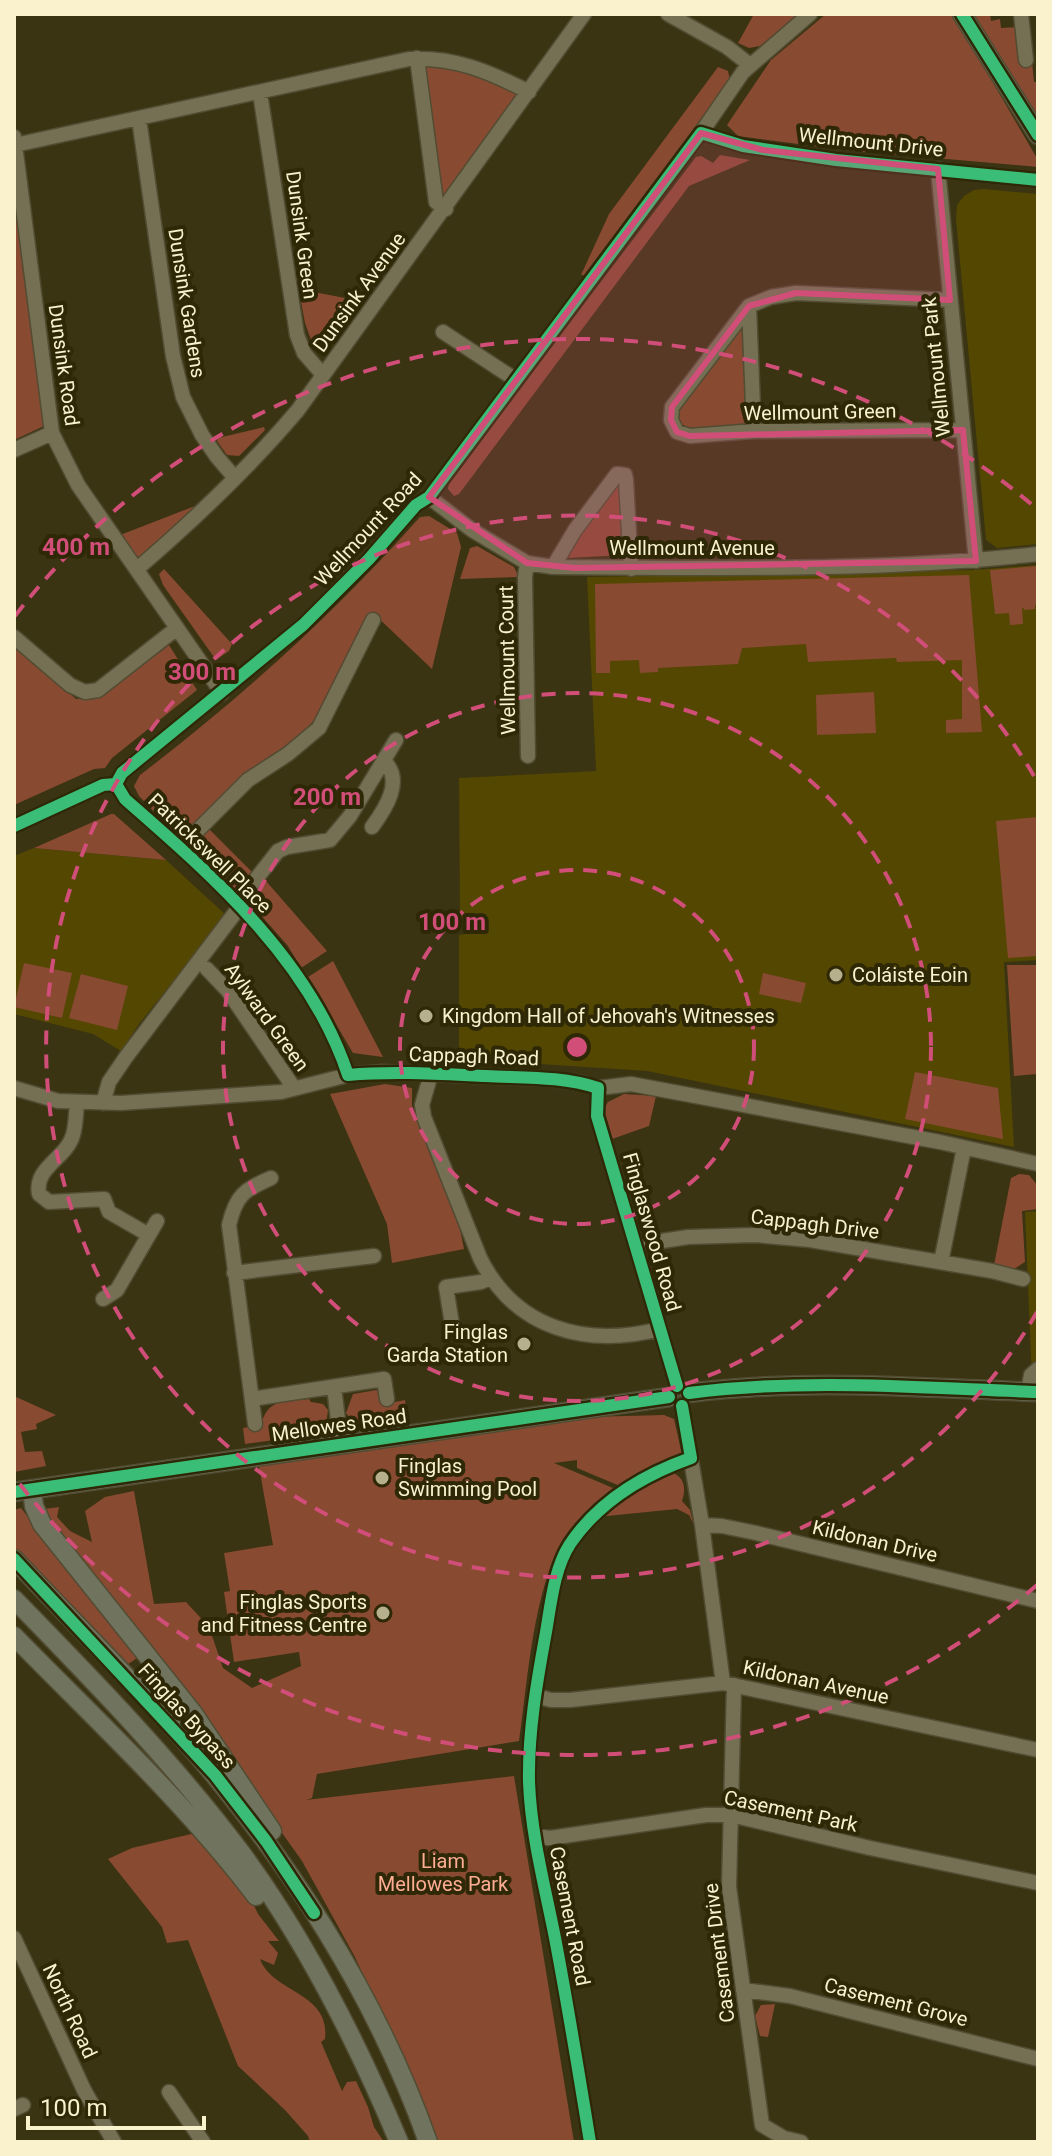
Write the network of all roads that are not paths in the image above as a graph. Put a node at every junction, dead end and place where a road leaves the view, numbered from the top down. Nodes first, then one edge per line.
1 (584, 14) edge
2 (668, 14) edge
3 (810, 14) edge
4 (962, 14) edge
5 (1021, 14) edge
6 (417, 58) junction
7 (1026, 60) dead end
8 (750, 65) junction
9 (529, 92) junction
10 (260, 93) junction
11 (139, 119) junction
12 (701, 133) junction
13 (1038, 135) edge
14 (15, 141) edge
15 (938, 169) junction
16 (1038, 180) edge
17 (446, 209) junction
18 (950, 300) junction
19 (749, 306) junction
20 (443, 332) dead end
21 (323, 375) junction
22 (516, 380) junction
23 (963, 430) junction
24 (754, 431) junction
25 (52, 433) junction
26 (14, 450) edge
27 (235, 478) junction
28 (429, 497) junction
29 (1038, 554) edge
30 (976, 561) junction
31 (527, 563) junction
32 (553, 567) junction
33 (137, 569) junction
34 (631, 569) junction
35 (373, 620) dead end
36 (177, 628) junction
37 (14, 637) edge
38 (222, 693) junction
39 (396, 740) dead end
40 (528, 756) dead end
41 (384, 761) junction
42 (116, 784) junction
43 (14, 826) edge
44 (372, 827) dead end
45 (180, 848) junction
46 (239, 904) junction
47 (207, 969) dead end
48 (431, 1074) junction
49 (348, 1075) junction
50 (14, 1088) edge
51 (294, 1088) junction
52 (598, 1088) junction
53 (77, 1102) junction
54 (103, 1103) junction
55 (964, 1148) junction
56 (1038, 1164) edge
57 (271, 1178) dead end
58 (157, 1221) dead end
59 (149, 1235) junction
60 (636, 1245) junction
61 (374, 1256) dead end
62 (941, 1262) junction
63 (234, 1273) junction
64 (490, 1278) junction
65 (1023, 1279) dead end
66 (103, 1299) dead end
67 (452, 1324) dead end
68 (660, 1329) junction
69 (1038, 1369) edge
70 (334, 1387) junction
71 (1033, 1392) edge
72 (679, 1395) junction
73 (252, 1399) junction
74 (387, 1399) dead end
75 (255, 1424) dead end
76 (341, 1445) junction
77 (691, 1458) junction
78 (23, 1490) edge
79 (702, 1525) junction
80 (14, 1559) edge
81 (14, 1599) edge
82 (1038, 1601) edge
83 (14, 1636) edge
84 (729, 1684) junction
85 (536, 1696) junction
86 (1038, 1750) edge
87 (731, 1815) junction
88 (535, 1836) junction
89 (1038, 1883) edge
90 (14, 1938) edge
91 (743, 1990) junction
92 (1038, 2059) edge
93 (403, 2075) junction
94 (169, 2092) dead end
95 (383, 2103) junction
96 (114, 2142) edge
97 (203, 2142) edge
98 (399, 2142) edge
99 (428, 2142) edge
100 (590, 2142) edge
101 (801, 2142) edge

1 - 9 street, Dunsink Avenue
2 - 8 street
3 - 8 street, Wellmount Road
4 - 13 main road
5 - 7 street
6 - 9 street
6 - 10 street
6 - 17 street
8 - 12 street, Wellmount Road
9 - 17 street, Dunsink Avenue
10 - 11 street
10 - 21 street, Dunsink Green
11 - 14 street
11 - 27 street, Dunsink Gardens
12 - 15 street, Wellmount Drive
12 - 22 street, Wellmount Road
14 - 25 street, Dunsink Road
15 - 16 street, Wellmount Drive
15 - 18 street, Wellmount Park
17 - 21 street, Dunsink Avenue
18 - 19 street
18 - 23 street, Wellmount Park
19 - 24 street
19 - 24 street, Wellmount Green
20 - 22 street
21 - 27 street, Dunsink Avenue
22 - 28 street, Wellmount Road
23 - 24 street, Wellmount Green
23 - 30 street, Wellmount Park
25 - 26 street
25 - 33 street, Dunsink Road
27 - 33 street, Dunsink Avenue
28 - 31 street, Wellmount Avenue
28 - 38 street, Wellmount Road
29 - 30 street, Wellmount Avenue
30 - 34 street, Wellmount Avenue
31 - 32 street, Wellmount Avenue
31 - 40 street, Wellmount Court
32 - 34 street, Wellmount Avenue
32 - 34 street
33 - 36 street, Dunsink Road
35 - 45 street
36 - 37 street
36 - 38 street, Dunsink Road
38 - 42 street, Wellmount Road
39 - 41 street
41 - 44 street
41 - 46 street
42 - 43 street, Wellmount Road
42 - 45 street, Patrickswell Place
45 - 46 street, Patrickswell Place
46 - 49 street, Patrickswell Place
46 - 54 street
47 - 51 street, Aylward Green
48 - 49 street, Cappagh Road
48 - 52 street, Cappagh Road
48 - 64 street
49 - 51 street, Cappagh Road
50 - 53 street, Cappagh Road
51 - 54 street, Cappagh Road
52 - 55 street, Cappagh Road
52 - 60 street, Finglaswood Road
53 - 54 street, Cappagh Road
53 - 59 street
55 - 56 street, Cappagh Road
55 - 62 street
57 - 63 street
58 - 59 street
59 - 66 street
60 - 62 street, Cappagh Drive
60 - 68 street, Finglaswood Road
61 - 63 street
62 - 65 street, Cappagh Drive
63 - 73 street
64 - 67 street
64 - 68 street
68 - 72 street, Finglaswood Road
69 - 71 street
70 - 73 street
70 - 74 street
70 - 76 street
71 - 72 main road, Mellowes Road
72 - 76 main road, Mellowes Road
72 - 77 street, Finglaswood Road
73 - 75 street
76 - 78 main road, Mellowes Road
77 - 79 street, Finglaswood Road
77 - 85 street, Casement Road
78 - 93 main road
79 - 82 street, Kildonan Drive
79 - 84 street, Finglaswood Road
80 - 93 main road, Finglas Bypass
81 - 95 main road
83 - 95 main road
84 - 85 street, Kildonan Avenue
84 - 86 street, Kildonan Avenue
84 - 87 street, Casement Drive
85 - 88 street, Casement Road
87 - 88 street, Casement Park
87 - 89 street, Casement Park
87 - 91 street, Casement Drive
88 - 100 street, Casement Road
90 - 96 street, North Road
91 - 92 street, Casement Grove
91 - 101 street, Casement Drive
93 - 99 main road, Finglas Bypass
94 - 97 street
95 - 98 main road

